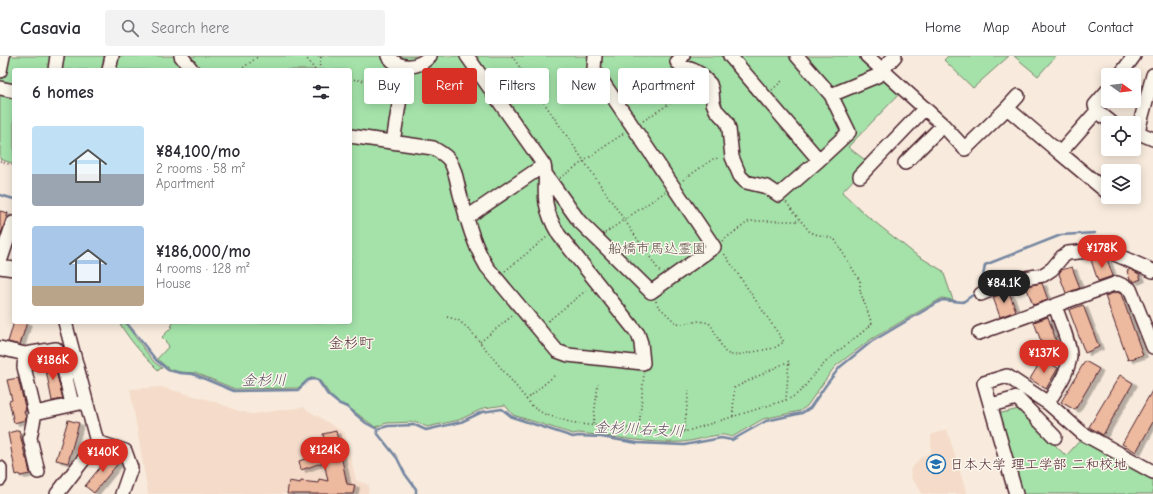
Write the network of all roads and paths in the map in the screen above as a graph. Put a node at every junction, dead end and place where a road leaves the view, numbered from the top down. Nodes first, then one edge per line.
1 (3, 56) edge
2 (57, 56) edge
3 (112, 56) edge
4 (181, 56) edge
5 (259, 56) edge
6 (305, 56) edge
7 (321, 56) edge
8 (388, 56) edge
9 (430, 56) edge
10 (467, 56) edge
11 (512, 56) edge
12 (595, 56) edge
13 (683, 56) edge
14 (730, 56) edge
15 (797, 56) edge
16 (867, 56) edge
17 (896, 56) edge
18 (1131, 57) edge
19 (405, 67) joint
20 (54, 68) edge
21 (109, 68) edge
22 (190, 68) edge
23 (243, 68) edge
24 (314, 68) edge
25 (319, 68) edge
26 (520, 68) edge
27 (1124, 68) edge
28 (0, 71) edge
29 (880, 72) junction
30 (1153, 74) edge
31 (352, 79) edge
32 (783, 80) dead end
33 (364, 81) edge
34 (0, 88) edge
35 (12, 91) edge
36 (831, 95) junction
37 (764, 96) junction
38 (1018, 96) dead end
39 (1101, 98) edge
40 (399, 104) edge
41 (511, 104) edge
42 (545, 104) edge
43 (668, 104) edge
44 (925, 108) junction
45 (1007, 108) junction
46 (504, 109) junction
47 (1097, 111) junction
48 (1103, 116) edge
49 (1141, 119) edge
50 (943, 124) junction
51 (633, 127) junction
52 (1141, 135) edge
53 (352, 136) edge
54 (1153, 139) edge
55 (393, 142) junction
56 (1060, 153) junction
57 (732, 157) junction
58 (819, 160) junction
59 (0, 161) edge
60 (584, 161) junction
61 (904, 163) dead end
62 (12, 165) edge
63 (547, 174) junction
64 (860, 176) dead end
65 (674, 186) junction
66 (1101, 187) edge
67 (779, 195) junction
68 (466, 218) junction
69 (624, 220) junction
70 (801, 222) junction
71 (12, 226) edge
72 (551, 233) dead end
73 (597, 239) junction
74 (714, 247) junction
75 (0, 262) edge
76 (0, 267) edge
77 (12, 269) edge
78 (1153, 271) edge
79 (496, 277) junction
80 (666, 281) junction
81 (593, 285) dead end
82 (651, 292) junction
83 (981, 294) dead end
84 (1055, 306) junction
85 (522, 308) junction
86 (447, 317) dead end
87 (66, 324) edge
88 (538, 329) junction
89 (1150, 329) edge
90 (979, 334) dead end
91 (480, 342) junction
92 (1153, 347) edge
93 (0, 348) edge
94 (25, 354) junction
95 (642, 363) junction
96 (555, 375) dead end
97 (598, 384) dead end
98 (689, 390) dead end
99 (526, 400) junction
100 (786, 400) junction
101 (86, 402) junction
102 (1048, 403) junction
103 (72, 404) junction
104 (991, 405) junction
105 (35, 413) junction
106 (733, 416) junction
107 (593, 425) junction
108 (639, 429) junction
109 (684, 432) junction
110 (1055, 437) dead end
111 (96, 442) junction
112 (0, 468) edge
113 (38, 472) dead end
114 (1153, 472) edge
115 (0, 479) edge
116 (63, 492) edge
117 (122, 494) edge
118 (1016, 494) edge

1 - 28 street
2 - 20 street
3 - 21 street
4 - 22 street
5 - 23 path
6 - 24 path
7 - 25 path
8 - 19 street
9 - 19 street
10 - 46 street
11 - 26 path
12 - 51 street
13 - 57 street
14 - 37 street
15 - 36 street
16 - 29 street
17 - 29 street
18 - 27 street
29 - 36 street
29 - 44 street
30 - 49 street
31 - 33 path
32 - 37 path
34 - 35 street
36 - 58 street
37 - 58 street
38 - 45 street
39 - 47 street
40 - 55 street
41 - 46 path
42 - 60 path
43 - 51 path
44 - 50 street
44 - 64 street
45 - 50 street
45 - 56 street
46 - 63 street
47 - 48 street
47 - 56 street
50 - 61 street
51 - 60 path
51 - 65 street
52 - 54 street
53 - 55 street
55 - 68 street
56 - 66 street
57 - 65 path
57 - 67 street
58 - 67 street
59 - 62 path
60 - 63 path
60 - 69 path
63 - 68 street
63 - 73 street
63 - 95 street
65 - 69 path
65 - 74 street
67 - 70 path
68 - 79 street
69 - 73 path
69 - 80 path
70 - 74 path
70 - 100 path
71 - 75 street
72 - 79 path
73 - 82 street
74 - 80 street
74 - 82 path
76 - 77 street
78 - 83 street
79 - 85 street
80 - 82 street
81 - 88 path
84 - 89 street
84 - 90 street
84 - 102 street
85 - 88 street
85 - 91 path
86 - 91 path
87 - 101 street
88 - 95 street
89 - 92 street
91 - 99 path
93 - 94 street
94 - 103 street
94 - 105 street
95 - 108 path
96 - 99 path
97 - 107 path
98 - 109 path
99 - 107 path
100 - 106 path
100 - 106 path
101 - 103 street
101 - 111 street
102 - 104 street
102 - 114 street
103 - 105 street
104 - 110 street
104 - 118 street
105 - 113 street
106 - 109 path
107 - 108 path
108 - 109 path
111 - 116 street
111 - 117 street
112 - 115 street

